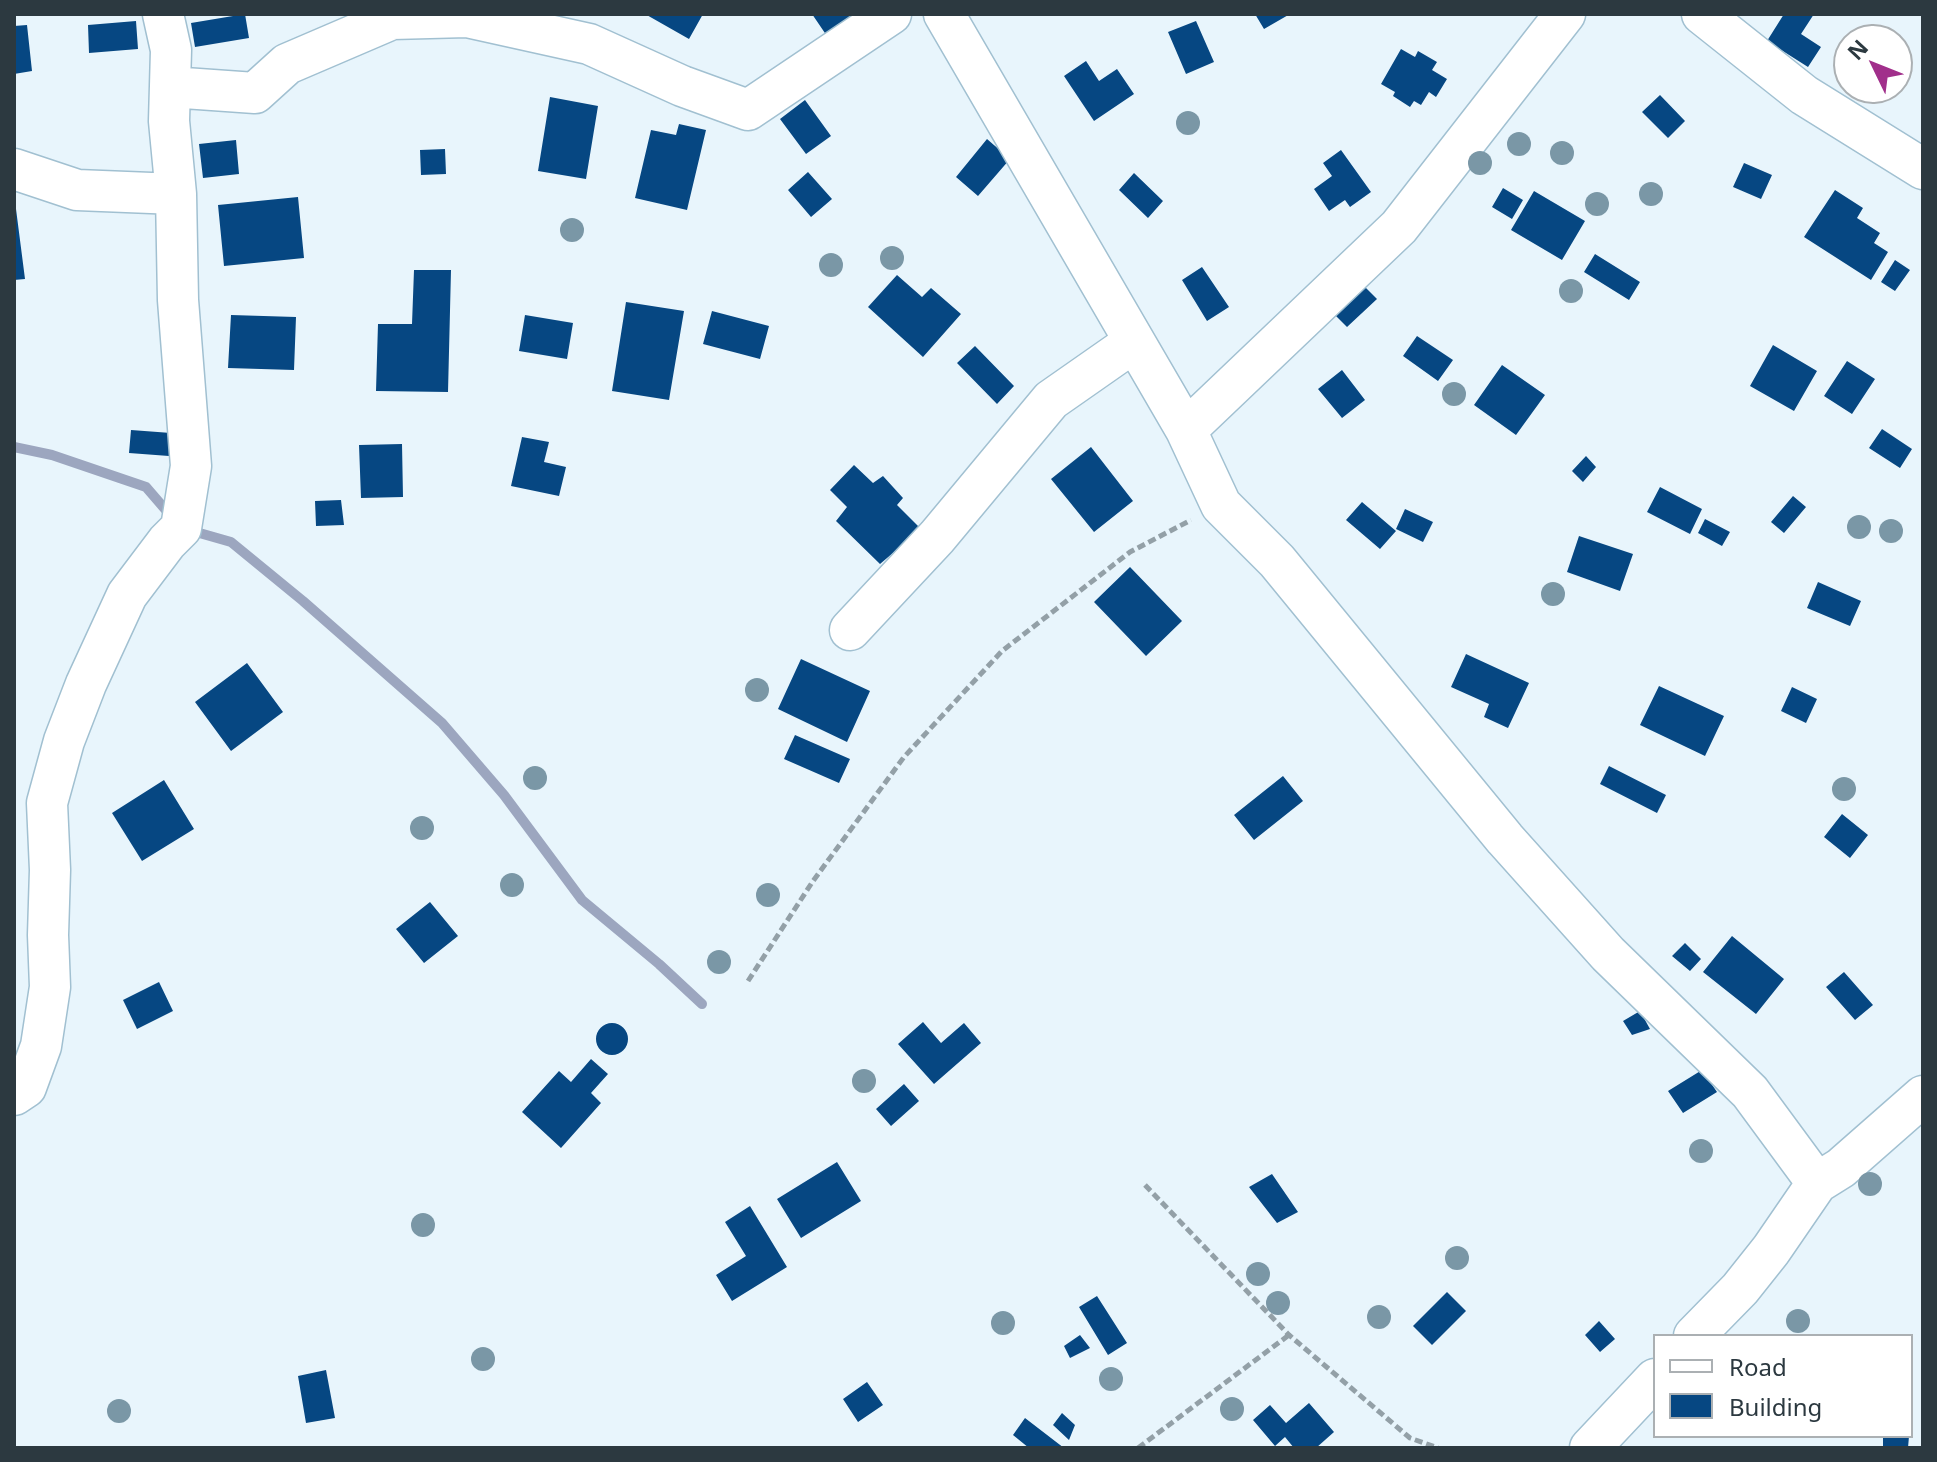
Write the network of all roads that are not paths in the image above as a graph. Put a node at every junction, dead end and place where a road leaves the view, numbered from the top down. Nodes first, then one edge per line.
1 (163, 14) edge
2 (891, 14) edge
3 (944, 14) edge
4 (1565, 14) edge
5 (1702, 14) edge
6 (467, 16) edge
7 (170, 87) junction
8 (14, 169) edge
9 (1923, 169) edge
10 (176, 194) junction
11 (1134, 342) junction
12 (1186, 430) junction
13 (850, 630) dead end
14 (14, 1095) edge
15 (1923, 1096) edge
16 (1817, 1183) junction
17 (1696, 1334) edge
18 (1653, 1381) edge
19 (1590, 1448) edge

1 - 7 street
2 - 6 street
3 - 11 street
4 - 12 street
5 - 9 street
6 - 7 street
7 - 10 street
8 - 10 street
10 - 14 street
11 - 12 street
11 - 13 street
12 - 16 street
15 - 16 street
16 - 17 street
18 - 19 street

